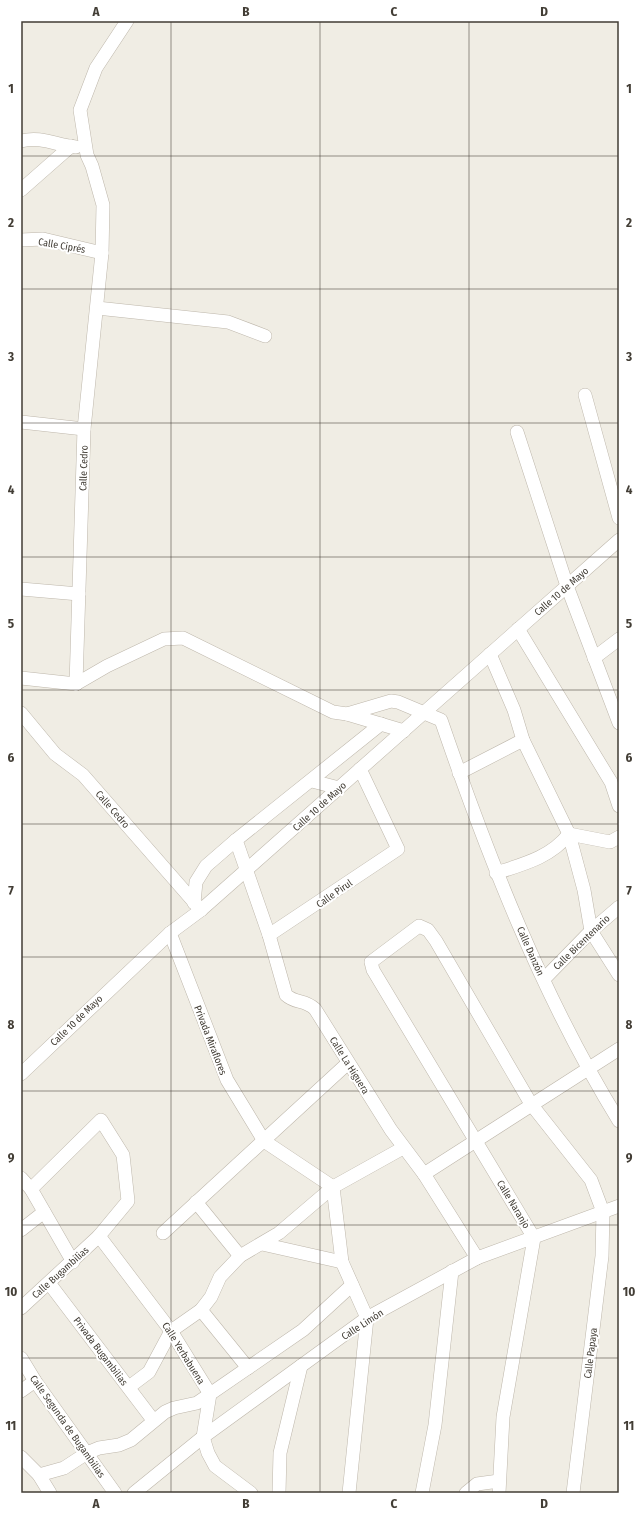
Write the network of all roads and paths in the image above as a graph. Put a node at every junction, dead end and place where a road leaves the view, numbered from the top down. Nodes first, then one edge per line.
1 (127, 21) edge
2 (21, 141) edge
3 (71, 146) junction
4 (86, 148) junction
5 (21, 190) edge
6 (21, 240) edge
7 (102, 253) junction
8 (97, 308) junction
9 (265, 336) dead end
10 (585, 395) dead end
11 (21, 422) edge
12 (84, 429) junction
13 (517, 432) dead end
14 (619, 518) edge
15 (619, 540) edge
16 (567, 586) junction
17 (21, 589) edge
18 (79, 594) junction
19 (518, 629) junction
20 (619, 639) edge
21 (490, 654) junction
22 (594, 658) junction
23 (22, 681) edge
24 (76, 684) junction
25 (425, 712) junction
26 (347, 714) junction
27 (23, 720) edge
28 (619, 723) edge
29 (381, 724) junction
30 (404, 731) junction
31 (523, 740) junction
32 (360, 769) junction
33 (460, 773) junction
34 (312, 781) junction
35 (339, 788) junction
36 (619, 806) edge
37 (569, 834) junction
38 (619, 837) edge
39 (236, 840) junction
40 (246, 870) junction
41 (496, 873) junction
42 (197, 907) junction
43 (619, 907) edge
44 (591, 931) junction
45 (170, 933) junction
46 (270, 935) junction
47 (619, 975) edge
48 (544, 979) junction
49 (619, 1049) edge
50 (348, 1063) junction
51 (588, 1069) junction
52 (21, 1074) edge
53 (532, 1104) junction
54 (619, 1121) edge
55 (264, 1141) junction
56 (476, 1141) junction
57 (403, 1148) junction
58 (424, 1174) junction
59 (21, 1178) edge
60 (333, 1187) junction
61 (31, 1190) junction
62 (196, 1202) junction
63 (619, 1206) edge
64 (44, 1212) junction
65 (603, 1212) junction
66 (21, 1230) edge
67 (163, 1233) dead end
68 (99, 1236) junction
69 (534, 1238) junction
70 (262, 1244) junction
71 (240, 1256) junction
72 (477, 1258) junction
73 (73, 1262) junction
74 (342, 1262) junction
75 (452, 1271) junction
76 (49, 1283) junction
77 (352, 1285) junction
78 (21, 1308) edge
79 (201, 1310) junction
80 (367, 1318) junction
81 (171, 1331) junction
82 (21, 1358) edge
83 (301, 1366) junction
84 (248, 1368) junction
85 (35, 1381) junction
86 (129, 1387) junction
87 (21, 1391) edge
88 (210, 1394) junction
89 (153, 1420) junction
90 (203, 1437) junction
91 (87, 1453) junction
92 (21, 1457) edge
93 (39, 1475) junction
94 (499, 1487) edge
95 (50, 1493) edge
96 (115, 1493) edge
97 (134, 1493) edge
98 (251, 1493) edge
99 (279, 1493) edge
100 (349, 1493) edge
101 (422, 1493) edge
102 (466, 1493) edge
103 (573, 1493) edge

1 - 4 street, Calle Cedro
2 - 3 street
3 - 4 street
3 - 5 street
4 - 7 street, Calle Cedro
6 - 7 street, Calle Ciprés
7 - 8 street, Calle Cedro
8 - 9 street
8 - 12 street, Calle Cedro
10 - 14 street
11 - 12 street
12 - 18 street, Calle Cedro
13 - 16 street
15 - 16 street, Calle 10 de Mayo
16 - 19 street, Calle 10 de Mayo
16 - 22 street
17 - 18 street
18 - 24 street, Calle Cedro
19 - 21 street, Calle 10 de Mayo
19 - 36 street
20 - 22 street
21 - 25 street, Calle 10 de Mayo
21 - 31 street
22 - 28 street
23 - 24 street
24 - 26 street
25 - 26 street, Calle Danzón
25 - 30 street, Calle 10 de Mayo
25 - 33 street, Calle Danzón
26 - 29 street
27 - 42 street, Calle Cedro
29 - 30 street
29 - 34 street
30 - 32 street, Calle 10 de Mayo
31 - 33 street
31 - 37 street
32 - 35 street, Calle 10 de Mayo
32 - 46 street, Calle Pirul
33 - 41 street, Calle Danzón
34 - 35 street
34 - 39 street
35 - 40 street, Calle 10 de Mayo
37 - 38 street
37 - 41 street
37 - 44 street
39 - 40 street, Calle La Higuera
39 - 42 street
40 - 42 street, Calle 10 de Mayo
40 - 46 street, Calle La Higuera
41 - 48 street, Calle Danzón
42 - 45 street, Calle 10 de Mayo
43 - 44 street, Calle Bicentenario
44 - 47 street
44 - 48 street, Calle Bicentenario
45 - 52 street, Calle 10 de Mayo
45 - 55 street, Privada Miraflores
46 - 50 street, Calle La Higuera
48 - 51 street, Calle Danzón
49 - 51 street
50 - 55 street
50 - 57 street, Calle La Higuera
51 - 53 street
51 - 54 street, Calle Danzón
53 - 56 street
53 - 56 street, Calle Naranjo
53 - 65 street
55 - 60 street
55 - 62 street
56 - 58 street
56 - 69 street, Calle Naranjo
57 - 58 street, Calle La Higuera
57 - 60 street
58 - 72 street, Calle La Higuera
59 - 61 street
60 - 70 street
60 - 74 street
61 - 64 street
61 - 68 street, Calle Bugambilias
62 - 67 street
62 - 71 street
63 - 65 street, Calle Limón
64 - 66 street
64 - 73 street
65 - 69 street, Calle Limón
65 - 103 street, Calle Papaya
68 - 73 street, Calle Bugambilias
68 - 81 street, Calle Yerbabuena
69 - 72 street, Calle Limón
69 - 94 street, Calle Naranjo
70 - 71 street
70 - 74 street
71 - 79 street
72 - 75 street, Calle Limón
73 - 76 street, Calle Bugambilias
74 - 77 street
75 - 80 street, Calle Limón
75 - 101 street
76 - 78 street, Calle Bugambilias
76 - 86 street, Privada Bugambilias
77 - 80 street
77 - 84 street
79 - 81 street
79 - 84 street
80 - 83 street, Calle Limón
80 - 100 street
81 - 86 street
81 - 88 street, Calle Yerbabuena
82 - 85 street, Calle Segunda de Bugambilias
83 - 90 street, Calle Limón
83 - 99 street
84 - 88 street
85 - 87 street
85 - 91 street, Calle Segunda de Bugambilias
86 - 89 street, Privada Bugambilias
88 - 89 street
88 - 90 street, Calle Yerbabuena
89 - 91 street
90 - 97 street, Calle Limón
90 - 98 street, Calle Yerbabuena
91 - 93 street
91 - 96 street, Calle Segunda de Bugambilias
92 - 93 street
93 - 95 street
94 - 102 street

